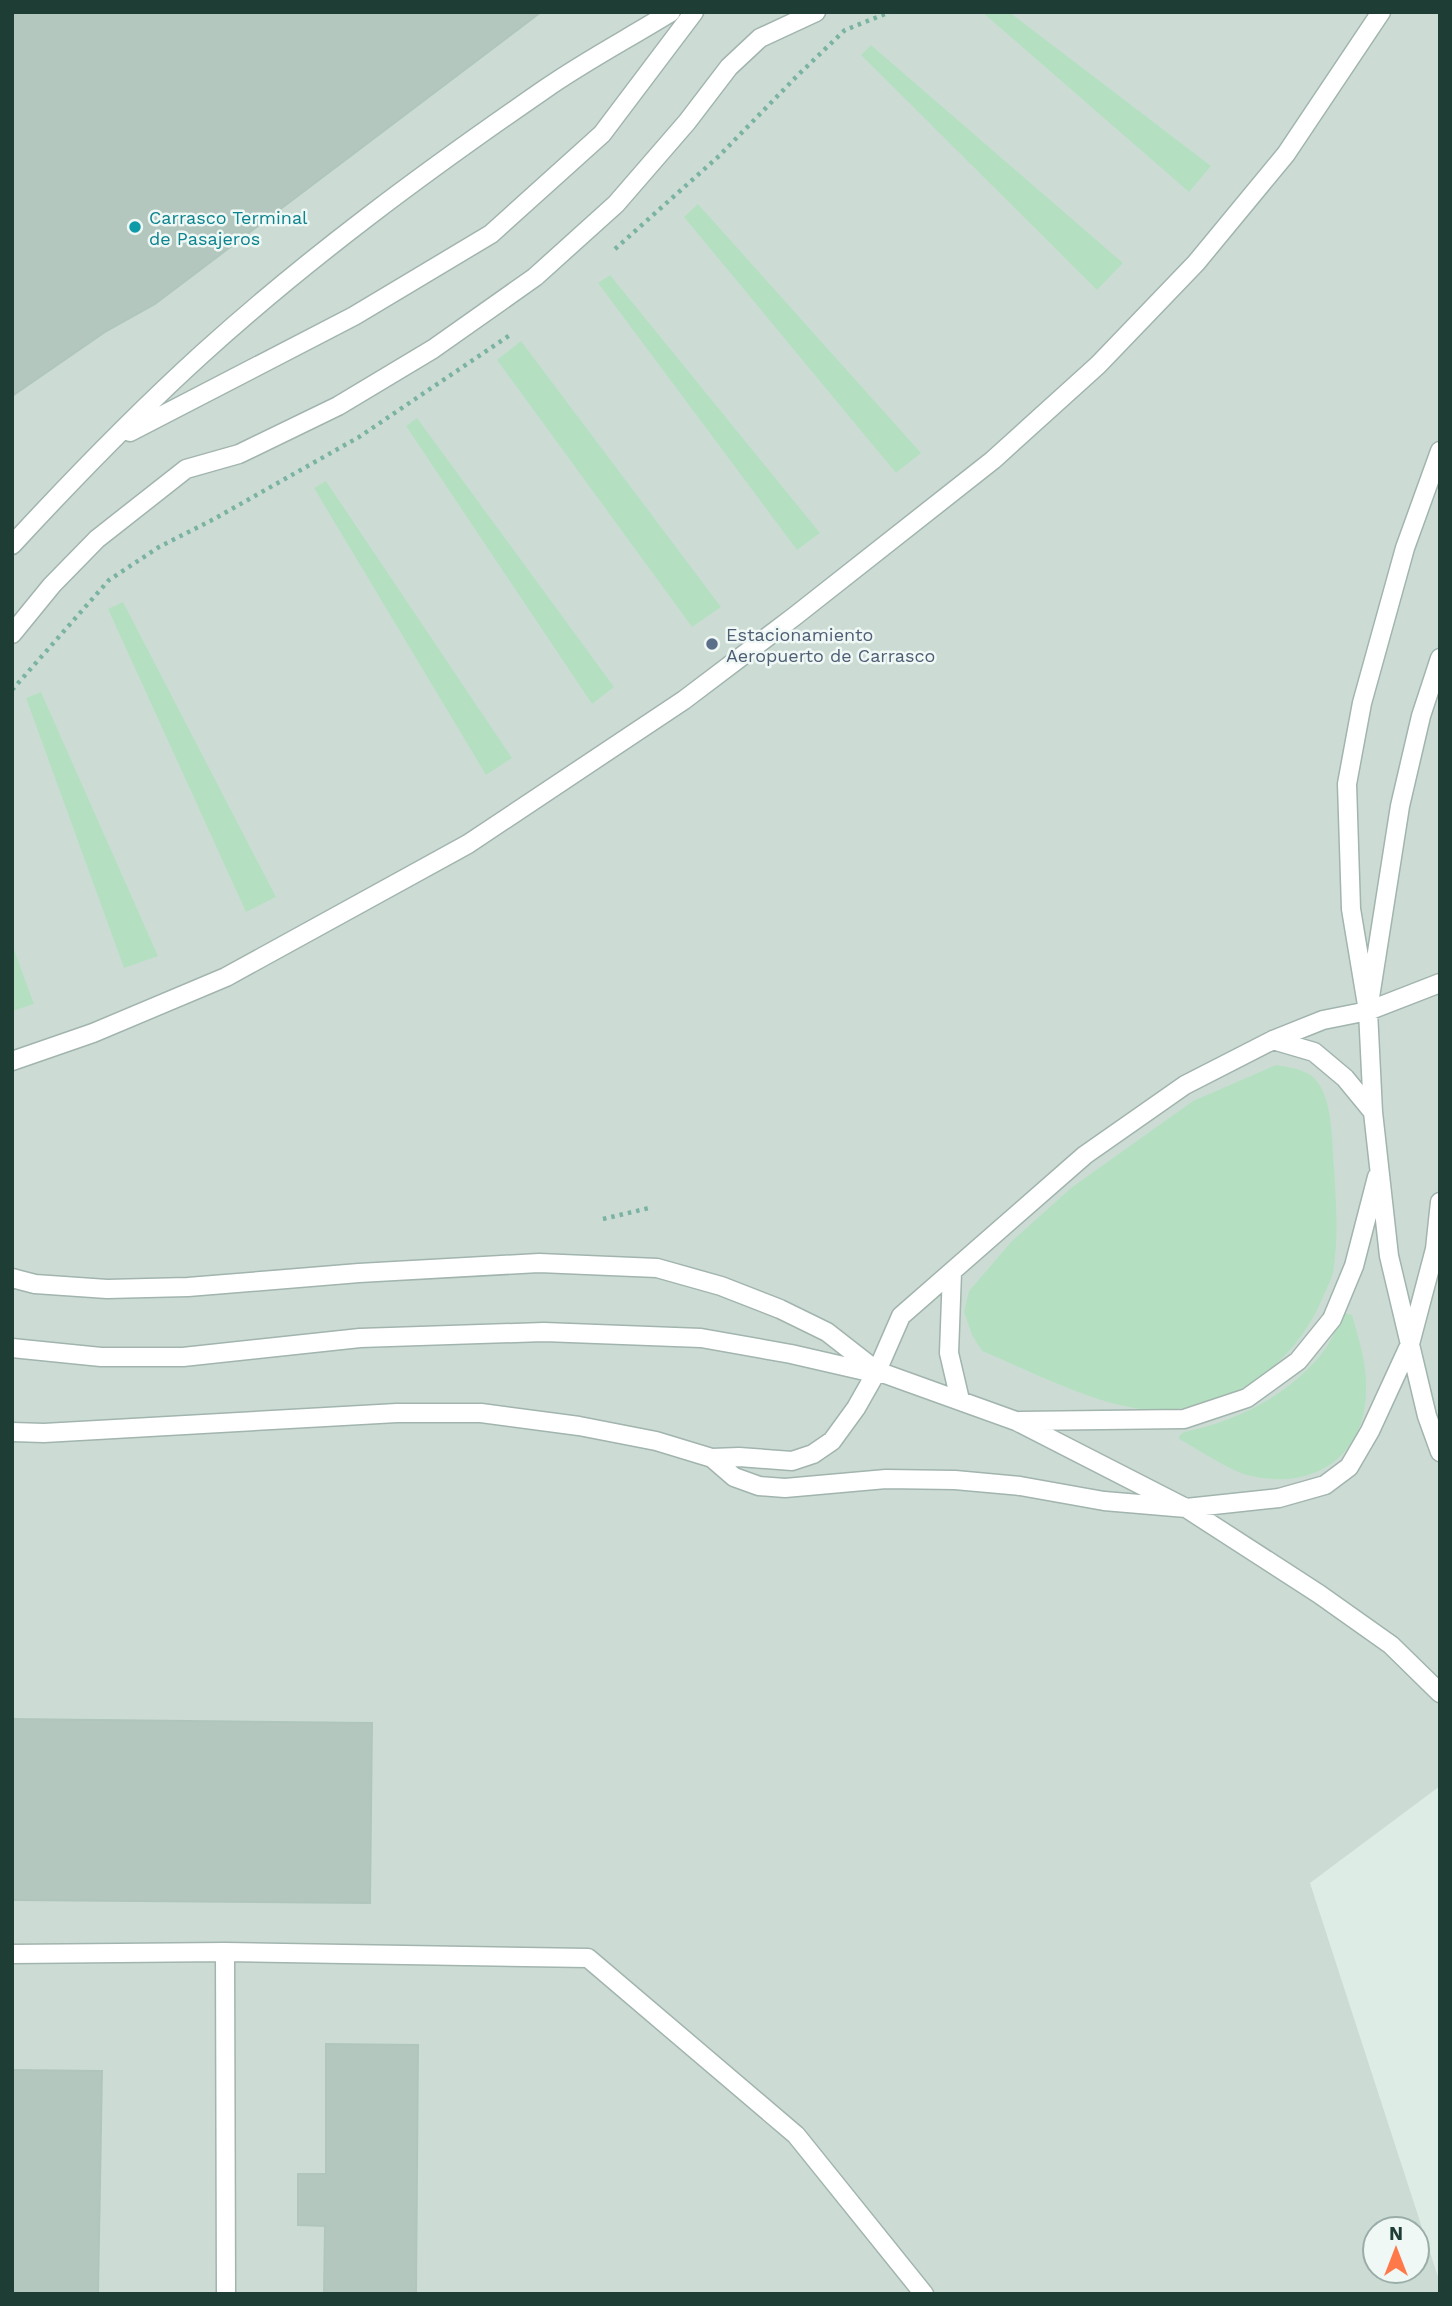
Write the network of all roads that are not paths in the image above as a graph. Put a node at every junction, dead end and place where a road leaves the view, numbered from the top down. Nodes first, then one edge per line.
1 (671, 12) edge
2 (694, 12) edge
3 (816, 12) edge
4 (1381, 12) edge
5 (111, 442) junction
6 (1440, 451) edge
7 (12, 545) edge
8 (12, 634) edge
9 (1440, 658) edge
10 (1440, 984) edge
11 (1368, 1010) junction
12 (1273, 1040) junction
13 (12, 1061) edge
14 (1373, 1112) junction
15 (1380, 1163) junction
16 (1440, 1202) edge
17 (952, 1272) junction
18 (12, 1278) edge
19 (1410, 1345) junction
20 (12, 1348) edge
21 (877, 1371) junction
22 (960, 1400) junction
23 (1016, 1421) junction
24 (12, 1432) edge
25 (1440, 1452) edge
26 (712, 1458) junction
27 (1186, 1508) junction
28 (1440, 1693) edge
29 (225, 1952) junction
30 (12, 1954) edge
31 (226, 2294) edge
32 (924, 2294) edge

1 - 5 lane
2 - 5 lane
3 - 8 lane
4 - 13 lane
5 - 7 lane
6 - 11 lane
9 - 11 lane
10 - 11 lane
11 - 12 lane
11 - 14 lane
12 - 14 lane
12 - 17 lane
14 - 15 lane
15 - 19 lane
15 - 23 lane
16 - 19 lane
17 - 21 lane
17 - 22 lane
18 - 21 lane
19 - 25 lane
19 - 27 lane
20 - 21 lane
21 - 22 lane
21 - 26 lane
22 - 23 lane
23 - 27 lane
24 - 26 lane
26 - 27 lane
27 - 28 lane
29 - 30 lane
29 - 31 lane
29 - 32 lane

